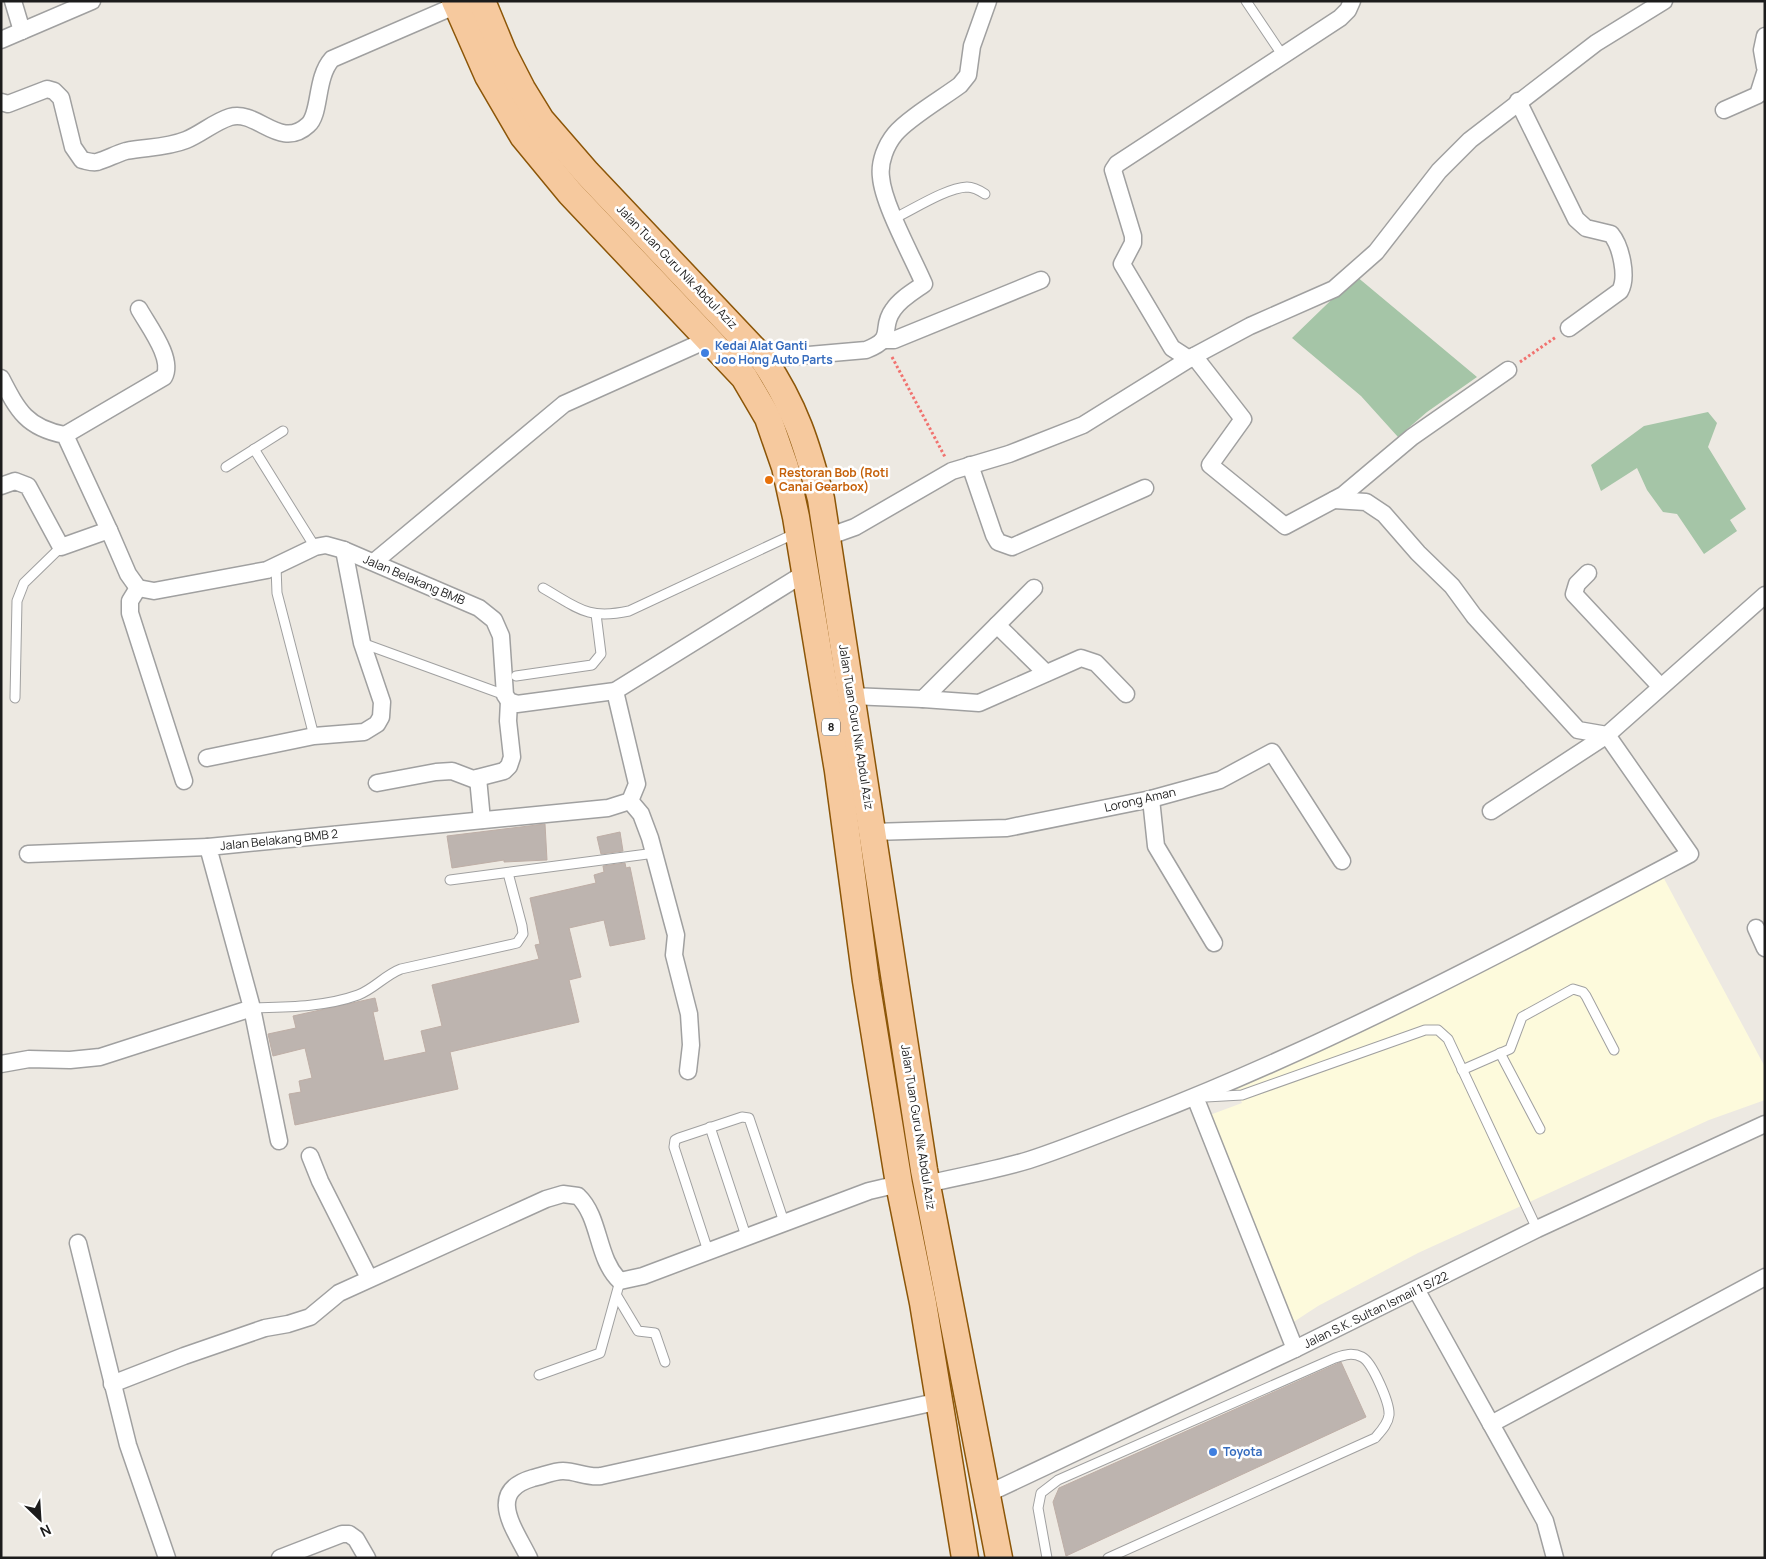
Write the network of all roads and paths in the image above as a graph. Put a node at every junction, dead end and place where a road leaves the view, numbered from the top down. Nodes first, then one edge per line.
1 (13, 1) edge
2 (92, 1) edge
3 (988, 1) edge
4 (1246, 1) edge
5 (1352, 1) edge
6 (1664, 1) edge
7 (456, 3) edge
8 (489, 3) edge
9 (22, 31) junction
10 (1765, 36) edge
11 (1, 40) edge
12 (1283, 56) junction
13 (1765, 67) edge
14 (1765, 73) edge
15 (1518, 101) junction
16 (1, 102) edge
17 (1724, 110) dead end
18 (985, 194) dead end
19 (895, 218) junction
20 (1041, 280) dead end
21 (139, 309) dead end
22 (1569, 328) joint
23 (708, 339) junction
24 (883, 340) junction
25 (1192, 358) junction
26 (764, 359) junction
27 (1508, 370) joint
28 (1, 378) edge
29 (283, 431) dead end
30 (66, 435) junction
31 (254, 449) junction
32 (970, 465) junction
33 (226, 467) dead end
34 (952, 471) junction
35 (1, 486) edge
36 (1145, 488) dead end
37 (1334, 500) junction
38 (109, 530) junction
39 (799, 532) junction
40 (827, 537) junction
41 (60, 547) junction
42 (315, 547) junction
43 (344, 550) junction
44 (374, 562) junction
45 (276, 567) junction
46 (805, 573) junction
47 (1588, 574) dead end
48 (138, 588) junction
49 (543, 588) dead end
50 (1034, 588) dead end
51 (1765, 595) edge
52 (596, 614) junction
53 (997, 625) junction
54 (362, 643) junction
55 (1046, 673) junction
56 (516, 676) dead end
57 (1660, 686) junction
58 (615, 691) junction
59 (1126, 694) dead end
60 (851, 696) junction
61 (15, 698) dead end
62 (507, 698) junction
63 (924, 699) junction
64 (1607, 735) junction
65 (314, 736) junction
66 (207, 758) dead end
67 (478, 778) junction
68 (184, 781) dead end
69 (377, 783) dead end
70 (1150, 799) junction
71 (630, 801) junction
72 (1491, 811) dead end
73 (482, 820) junction
74 (872, 832) junction
75 (208, 847) junction
76 (655, 853) junction
77 (28, 854) dead end
78 (1342, 861) dead end
79 (508, 873) junction
80 (450, 880) dead end
81 (1756, 928) dead end
82 (1214, 943) dead end
83 (1765, 948) edge
84 (894, 973) junction
85 (866, 981) junction
86 (252, 1008) junction
87 (1614, 1050) dead end
88 (1500, 1054) junction
89 (1, 1064) edge
90 (1462, 1070) junction
91 (688, 1072) dead end
92 (1195, 1097) junction
93 (1765, 1124) edge
94 (710, 1127) junction
95 (1540, 1128) dead end
96 (279, 1142) dead end
97 (310, 1156) dead end
98 (899, 1184) junction
99 (927, 1184) junction
100 (784, 1222) junction
101 (1537, 1229) junction
102 (746, 1236) junction
103 (78, 1242) dead end
104 (708, 1251) junction
105 (1765, 1277) edge
106 (369, 1278) junction
107 (618, 1288) junction
108 (1417, 1290) junction
109 (1295, 1349) junction
110 (665, 1362) dead end
111 (539, 1375) dead end
112 (112, 1384) junction
113 (940, 1401) junction
114 (1165, 1422) junction
115 (1491, 1424) junction
116 (987, 1494) junction
117 (998, 1553) edge
118 (167, 1558) edge
119 (280, 1558) edge
120 (367, 1558) edge
121 (529, 1558) edge
122 (965, 1558) edge
123 (970, 1558) edge
124 (1047, 1558) edge
125 (1108, 1558) edge
126 (1556, 1558) edge

1 - 9 street
2 - 9 street
3 - 19 street
4 - 12 lane
5 - 12 street
6 - 15 street
7 - 16 street
7 - 23 main road, Jalan Tuan Guru Nik Abdul Aziz / 8
8 - 26 main road, Jalan Tuan Guru Nik Abdul Aziz / 8
9 - 11 street
10 - 13 street
12 - 25 street
14 - 17 street
15 - 22 street
15 - 25 street
18 - 19 lane
19 - 24 street
20 - 24 street
21 - 30 street
22 - 27 path
23 - 39 main road, Jalan Tuan Guru Nik Abdul Aziz / 8
23 - 44 street
24 - 26 street
24 - 34 path
25 - 32 street
25 - 37 street
26 - 40 main road, Jalan Tuan Guru Nik Abdul Aziz / 8
27 - 37 street
28 - 30 street
29 - 31 lane
30 - 38 street
31 - 33 lane
31 - 42 lane
32 - 34 street
32 - 36 street
34 - 40 street
35 - 41 street
37 - 64 street
38 - 41 street
38 - 48 street
39 - 46 main road, Jalan Tuan Guru Nik Abdul Aziz / 8
39 - 52 lane
40 - 60 main road, Jalan Tuan Guru Nik Abdul Aziz / 8
41 - 61 lane
42 - 43 street, Jalan Belakang BMB
42 - 45 street
43 - 44 street, Jalan Belakang BMB
43 - 54 street
44 - 62 street, Jalan Belakang BMB
45 - 48 street
45 - 65 lane
46 - 58 street
46 - 85 main road, Jalan Tuan Guru Nik Abdul Aziz / 8
47 - 57 street
48 - 68 street
49 - 52 lane
50 - 53 street
51 - 57 street
52 - 56 lane
53 - 55 street
53 - 63 street
54 - 62 lane
54 - 65 street
55 - 59 street
55 - 63 street
57 - 64 street
58 - 62 street
58 - 71 street
60 - 63 street
60 - 74 main road, Jalan Tuan Guru Nik Abdul Aziz / 8
62 - 67 street, Jalan Belakang BMB
64 - 72 street
64 - 92 street
65 - 66 street
67 - 69 street
67 - 73 street
70 - 74 street, Lorong Aman
70 - 78 street, Lorong Aman
70 - 82 street
71 - 73 street, Jalan Belakang BMB 2
71 - 76 street
73 - 75 street, Jalan Belakang BMB 2
74 - 84 main road, Jalan Tuan Guru Nik Abdul Aziz / 8
75 - 77 street
75 - 86 street, Jalan Belakang BMB 2
76 - 79 lane
76 - 91 street
79 - 80 lane
79 - 86 lane
81 - 83 street
84 - 85 main road
84 - 99 main road, Jalan Tuan Guru Nik Abdul Aziz / 8
85 - 98 main road, Jalan Tuan Guru Nik Abdul Aziz / 8
86 - 89 street
86 - 96 street, Jalan Belakang BMB 2
87 - 88 lane
88 - 90 lane
88 - 95 lane
90 - 92 lane
90 - 101 lane
92 - 99 street
92 - 109 street
93 - 101 street, Jalan S.K. Sultan Ismail 1 S/22
94 - 100 lane
94 - 102 lane
94 - 104 lane
97 - 106 street
98 - 100 street
98 - 113 main road, Jalan Tuan Guru Nik Abdul Aziz / 8
99 - 116 main road, Jalan Tuan Guru Nik Abdul Aziz / 8
100 - 102 street
101 - 108 street, Jalan S.K. Sultan Ismail 1 S/22
102 - 104 street
103 - 112 street
104 - 107 street
105 - 115 street
106 - 107 street
106 - 112 street
107 - 110 lane
107 - 111 lane
108 - 109 street, Jalan S.K. Sultan Ismail 1 S/22
108 - 115 street
109 - 114 street, Jalan S.K. Sultan Ismail 1 S/22
112 - 118 street
113 - 121 street
113 - 122 main road, Jalan Tuan Guru Nik Abdul Aziz / 8
114 - 116 street, Jalan S.K. Sultan Ismail 1 S/22
114 - 124 lane
114 - 125 lane
115 - 126 street
116 - 117 main road, Jalan Tuan Guru Nik Abdul Aziz / 8
117 - 123 main road
119 - 120 street

